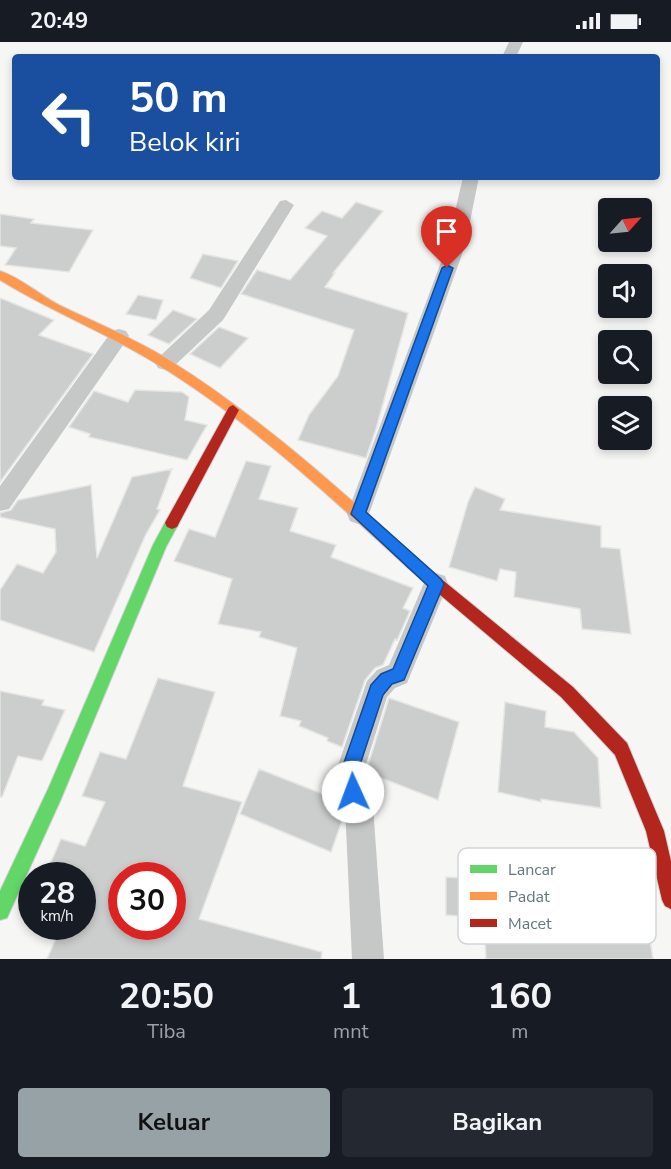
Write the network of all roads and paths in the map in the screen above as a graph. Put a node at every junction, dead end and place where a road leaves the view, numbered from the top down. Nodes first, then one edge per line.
1 (470, 180) edge
2 (286, 205) dead end
3 (0, 275) edge
4 (119, 336) junction
5 (165, 363) junction
6 (233, 410) junction
7 (1, 502) edge
8 (358, 514) junction
9 (436, 584) junction
10 (671, 900) edge
11 (0, 911) edge
12 (368, 959) edge

1 - 8 street
2 - 5 street
3 - 4 street
4 - 5 street
4 - 7 street
5 - 6 street
6 - 8 street
6 - 11 street
8 - 9 street
9 - 10 street
9 - 12 street

